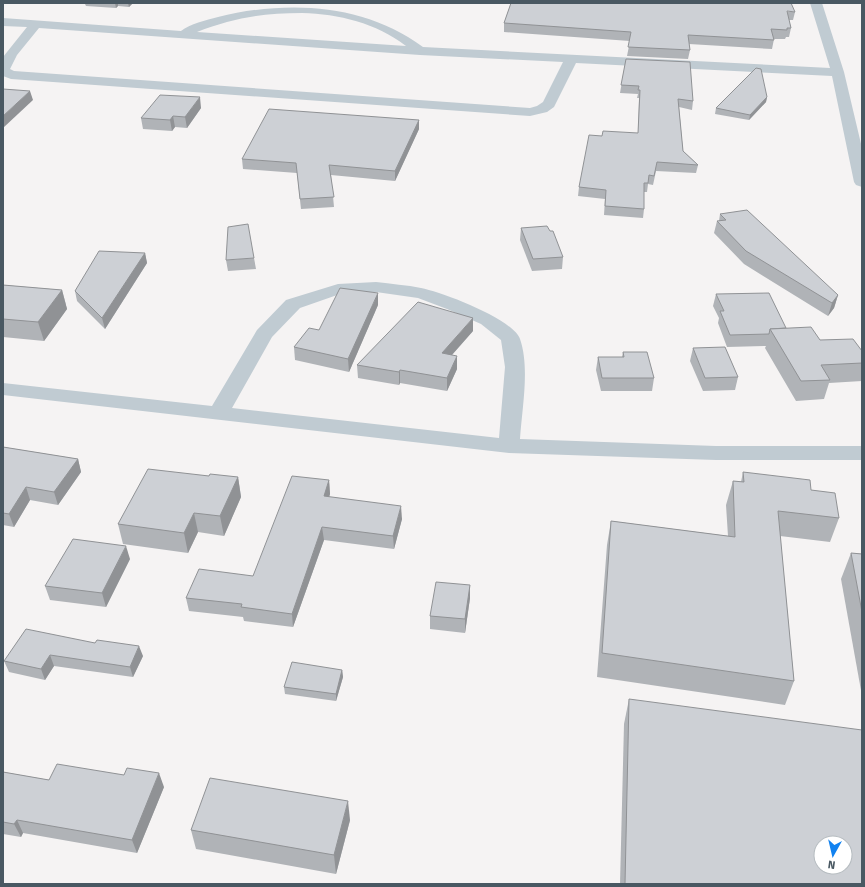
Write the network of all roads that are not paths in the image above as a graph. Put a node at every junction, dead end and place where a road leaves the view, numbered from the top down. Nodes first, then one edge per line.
1 (816, 3) edge
2 (3, 22) edge
3 (36, 24) junction
4 (177, 35) junction
5 (420, 51) junction
6 (571, 59) junction
7 (838, 72) junction
8 (862, 182) edge
9 (3, 389) edge
10 (219, 412) junction
11 (509, 446) junction
12 (862, 453) edge

1 - 7 street
2 - 3 street
3 - 4 street
3 - 6 street
4 - 5 street
4 - 5 street
5 - 6 street
6 - 7 street
7 - 8 street
9 - 10 street
10 - 11 street
10 - 11 street
11 - 12 street

